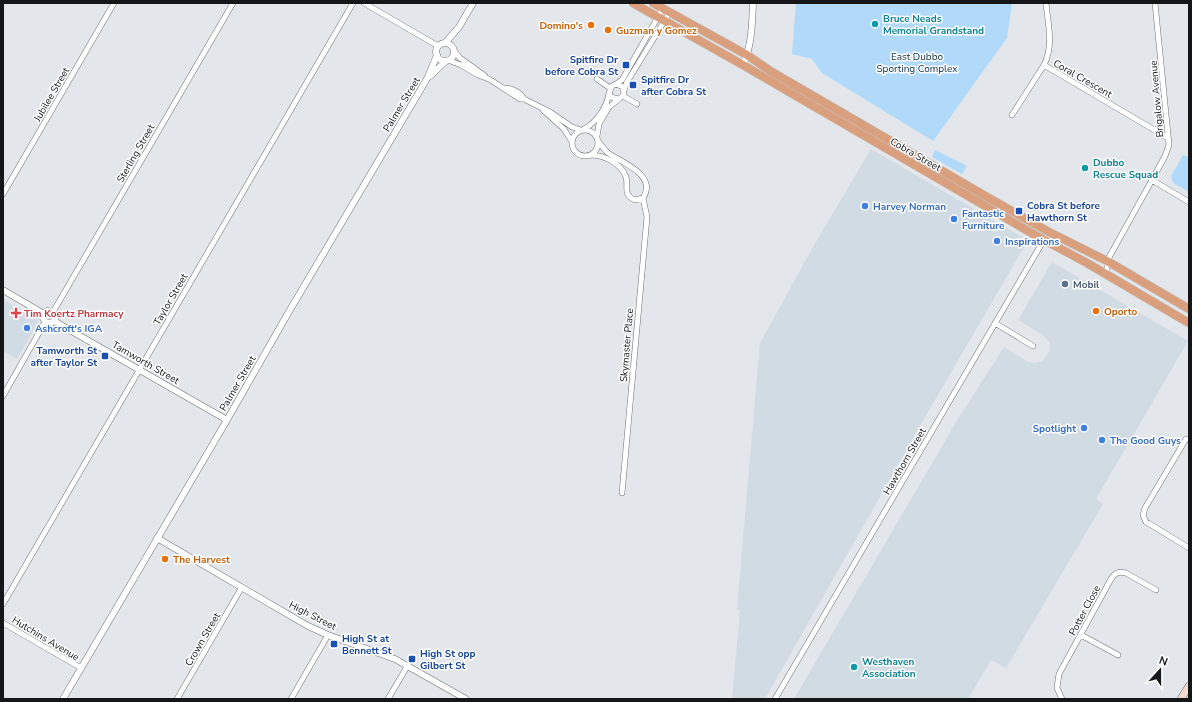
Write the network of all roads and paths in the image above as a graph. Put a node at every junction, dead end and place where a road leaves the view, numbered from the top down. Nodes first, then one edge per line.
1 (114, 3) edge
2 (233, 3) edge
3 (352, 3) edge
4 (364, 3) edge
5 (473, 3) edge
6 (633, 3) edge
7 (654, 3) edge
8 (753, 3) edge
9 (1046, 3) edge
10 (1155, 3) edge
11 (666, 10) junction
12 (661, 19) junction
13 (459, 27) junction
14 (445, 42) junction
15 (438, 46) junction
16 (454, 49) junction
17 (436, 55) junction
18 (747, 55) junction
19 (447, 61) junction
20 (743, 64) junction
21 (1044, 65) junction
22 (428, 78) junction
23 (489, 79) junction
24 (597, 79) dead end
25 (616, 84) junction
26 (610, 90) junction
27 (624, 93) junction
28 (618, 99) junction
29 (638, 104) dead end
30 (541, 108) junction
31 (1012, 115) dead end
32 (583, 130) junction
33 (1168, 138) junction
34 (597, 139) junction
35 (572, 142) junction
36 (590, 155) junction
37 (1152, 180) junction
38 (3, 194) edge
39 (644, 198) junction
40 (1189, 202) edge
41 (1049, 232) junction
42 (1044, 240) junction
43 (1107, 261) junction
44 (1107, 275) junction
45 (3, 290) edge
46 (1189, 309) edge
47 (53, 312) junction
48 (44, 314) junction
49 (54, 321) junction
50 (46, 322) junction
51 (995, 323) junction
52 (1189, 323) edge
53 (1033, 346) dead end
54 (139, 369) junction
55 (3, 396) edge
56 (227, 420) junction
57 (1186, 439) dead end
58 (622, 493) dead end
59 (157, 538) junction
60 (1189, 548) edge
61 (242, 587) junction
62 (1156, 590) dead end
63 (3, 604) edge
64 (3, 622) edge
65 (328, 635) junction
66 (1081, 635) junction
67 (1118, 655) dead end
68 (408, 665) junction
69 (81, 668) junction
70 (1189, 686) edge
71 (63, 699) edge
72 (177, 699) edge
73 (291, 699) edge
74 (388, 699) edge
75 (466, 699) edge
76 (775, 699) edge
77 (1062, 699) edge
78 (1181, 699) edge

1 - 38 street, Jubilee Street
2 - 47 street, Sterling Street
3 - 54 street, Taylor Street
4 - 15 street
5 - 13 street
6 - 12 highway, Cobra Street
7 - 11 highway, Cobra Street
8 - 18 street
9 - 21 street, Coral Crescent
10 - 33 street, Brigalow Avenue
11 - 12 street
11 - 12 street
11 - 18 highway, Cobra Street
12 - 20 highway, Cobra Street
12 - 25 street
12 - 27 street
13 - 14 street
13 - 16 street
14 - 15 street
14 - 16 street
15 - 17 street
16 - 19 street
16 - 23 street
17 - 19 street
17 - 22 street, Palmer Street
18 - 20 street
18 - 41 highway, Cobra Street
19 - 22 street, Palmer Street
19 - 23 street
20 - 42 highway, Cobra Street
21 - 31 street
21 - 33 street, Coral Crescent
22 - 56 street, Palmer Street
23 - 30 street
24 - 26 street
25 - 26 street
25 - 27 street
26 - 28 street
26 - 32 street
27 - 28 street
27 - 29 street
28 - 34 street
30 - 32 street
30 - 35 street
32 - 34 street
32 - 35 street
33 - 37 street, Brigalow Avenue
34 - 36 street
34 - 39 street, Skymaster Place
35 - 36 street
36 - 39 street
37 - 40 street
37 - 43 street, Brigalow Avenue
39 - 58 street, Skymaster Place
41 - 42 street, Hawthorn Street
41 - 43 highway, Cobra Street
42 - 44 highway, Cobra Street
42 - 51 street, Hawthorn Street
43 - 44 street, Brigalow Avenue
43 - 46 highway, Cobra Street
44 - 52 highway, Cobra Street
45 - 48 street
47 - 48 street
47 - 49 street
48 - 50 street
49 - 50 street
49 - 54 street, Tamworth Street
50 - 55 street
51 - 53 street
51 - 76 street, Hawthorn Street
54 - 56 street, Tamworth Street
54 - 63 street, Taylor Street
56 - 59 street, Palmer Street
57 - 60 street
59 - 61 street, High Street
59 - 69 street, Palmer Street
61 - 65 street, High Street
61 - 72 street, Crown Street
62 - 66 street, Potter Close
64 - 69 street, Hutchins Avenue
65 - 68 street, High Street
65 - 73 street
66 - 67 street
66 - 77 street, Potter Close
68 - 74 street
68 - 75 street, High Street
69 - 71 street, Palmer Street
70 - 78 main road

